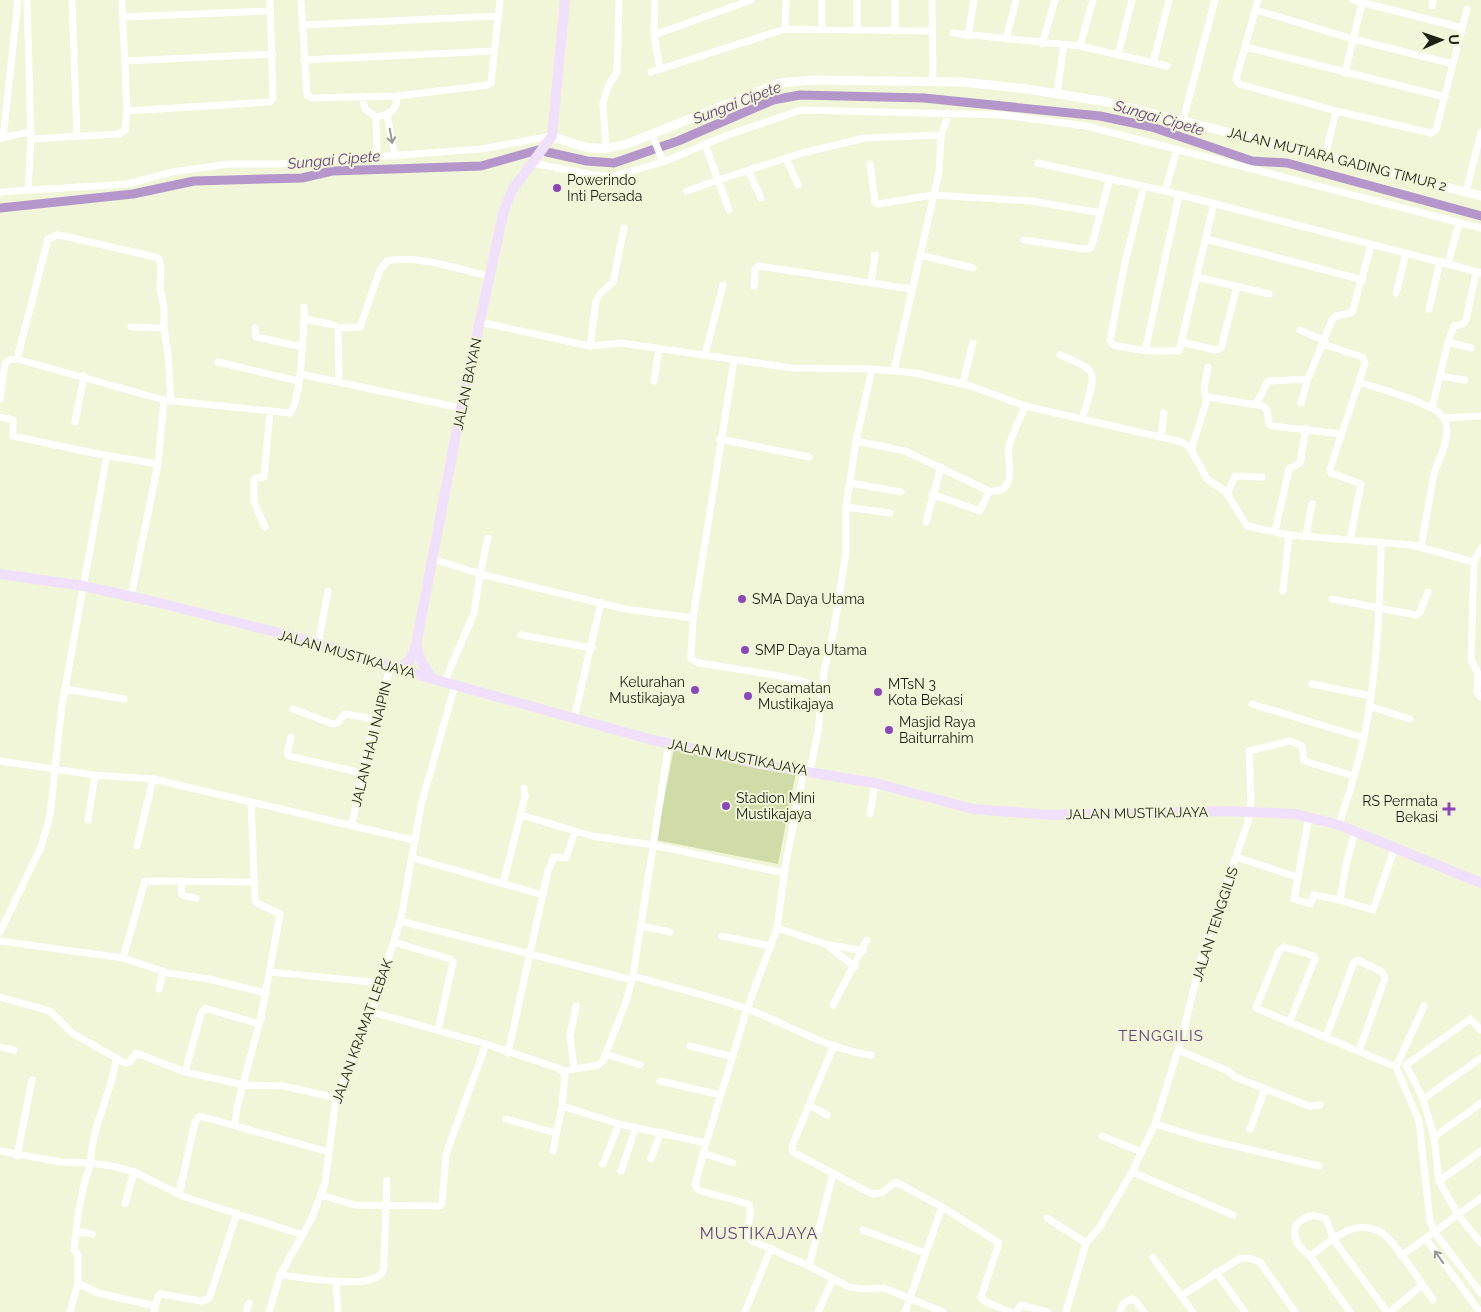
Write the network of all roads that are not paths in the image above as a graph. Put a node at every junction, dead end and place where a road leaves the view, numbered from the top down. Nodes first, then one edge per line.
1 (18, 0) edge
2 (27, 0) edge
3 (72, 0) edge
4 (122, 0) edge
5 (270, 0) edge
6 (301, 0) edge
7 (500, 0) edge
8 (565, 0) edge
9 (619, 0) edge
10 (655, 0) edge
11 (751, 0) edge
12 (786, 0) edge
13 (822, 0) edge
14 (858, 0) edge
15 (895, 0) edge
16 (932, 0) edge
17 (974, 0) edge
18 (1016, 0) edge
19 (1055, 0) edge
20 (1093, 0) edge
21 (1132, 0) edge
22 (1169, 0) edge
23 (1215, 0) edge
24 (1258, 0) edge
25 (1353, 0) edge
26 (1362, 3) junction
27 (1467, 9) dead end
28 (1256, 10) junction
29 (270, 11) junction
30 (498, 16) junction
31 (123, 17) junction
32 (302, 25) junction
33 (1462, 28) junction
34 (785, 29) junction
35 (822, 29) junction
36 (857, 30) junction
37 (895, 31) junction
38 (932, 31) junction
39 (953, 34) dead end
40 (654, 35) junction
41 (968, 36) junction
42 (1354, 38) junction
43 (1006, 39) junction
44 (1042, 44) junction
45 (1064, 44) junction
46 (1080, 46) junction
47 (1246, 47) junction
48 (494, 51) junction
49 (273, 54) junction
50 (1118, 55) junction
51 (304, 60) junction
52 (124, 61) junction
53 (1153, 63) junction
54 (1453, 64) junction
55 (1167, 66) dead end
56 (660, 70) junction
57 (651, 72) dead end
58 (1345, 72) junction
59 (933, 81) junction
60 (1057, 93) junction
61 (362, 96) junction
62 (397, 96) junction
63 (1445, 97) junction
64 (126, 111) junction
65 (1336, 111) junction
66 (948, 113) junction
67 (388, 115) junction
68 (376, 117) junction
69 (1184, 120) junction
70 (1481, 132) edge
71 (30, 135) junction
72 (941, 135) junction
73 (552, 136) junction
74 (77, 137) junction
75 (653, 137) junction
76 (1, 138) edge
77 (705, 144) junction
78 (606, 150) junction
79 (1177, 150) junction
80 (395, 156) junction
81 (377, 157) junction
82 (1325, 157) junction
83 (661, 158) junction
84 (786, 158) junction
85 (534, 162) junction
86 (1038, 163) dead end
87 (870, 164) dead end
88 (749, 172) junction
89 (1110, 178) junction
90 (718, 180) junction
91 (798, 184) dead end
92 (1144, 186) junction
93 (28, 190) junction
94 (1165, 190) junction
95 (687, 191) dead end
96 (0, 192) edge
97 (1466, 192) junction
98 (933, 195) junction
99 (1179, 195) junction
100 (1481, 196) edge
101 (761, 198) dead end
102 (1214, 203) junction
103 (729, 210) dead end
104 (1101, 213) junction
105 (1459, 223) junction
106 (624, 228) dead end
107 (1481, 228) edge
108 (1206, 239) junction
109 (1024, 240) dead end
110 (1371, 245) junction
111 (1406, 252) junction
112 (875, 255) dead end
113 (920, 255) junction
114 (1440, 261) junction
115 (1448, 264) junction
116 (973, 268) dead end
117 (1479, 273) edge
118 (490, 276) junction
119 (1197, 277) junction
120 (1363, 280) junction
121 (871, 283) junction
122 (723, 285) dead end
123 (754, 286) dead end
124 (1237, 287) junction
125 (911, 288) junction
126 (1396, 293) dead end
127 (1269, 294) dead end
128 (304, 307) dead end
129 (1429, 309) dead end
130 (304, 319) junction
131 (479, 322) junction
132 (334, 325) dead end
133 (131, 327) dead end
134 (164, 328) junction
135 (254, 328) dead end
136 (1300, 330) dead end
137 (1181, 342) junction
138 (1448, 342) junction
139 (973, 343) dead end
140 (1324, 343) junction
141 (590, 346) junction
142 (303, 347) junction
143 (1471, 348) dead end
144 (659, 349) junction
145 (1145, 351) junction
146 (705, 355) junction
147 (1060, 355) dead end
148 (18, 359) junction
149 (734, 361) junction
150 (218, 362) dead end
151 (1208, 367) dead end
152 (872, 369) junction
153 (894, 370) junction
154 (84, 376) junction
155 (1440, 376) junction
156 (299, 377) junction
157 (1308, 379) junction
158 (1464, 380) dead end
159 (339, 381) junction
160 (654, 381) dead end
161 (1359, 382) junction
162 (962, 383) junction
163 (0, 399) edge
164 (1206, 399) junction
165 (167, 401) junction
166 (1301, 403) dead end
167 (1256, 404) junction
168 (1025, 406) junction
169 (461, 408) junction
170 (1432, 408) junction
171 (270, 412) junction
172 (1164, 413) dead end
173 (1481, 416) edge
174 (0, 417) edge
175 (1444, 418) junction
176 (1082, 419) junction
177 (75, 422) dead end
178 (1306, 428) junction
179 (1342, 434) junction
180 (1161, 436) junction
181 (720, 439) junction
182 (856, 441) junction
183 (1192, 450) junction
184 (107, 455) junction
185 (809, 458) dead end
186 (158, 464) junction
187 (941, 467) junction
188 (1262, 477) dead end
189 (850, 483) junction
190 (989, 491) junction
191 (901, 492) dead end
192 (932, 494) junction
193 (1227, 495) junction
194 (1312, 504) dead end
195 (846, 507) junction
196 (890, 513) dead end
197 (926, 522) dead end
198 (265, 527) dead end
199 (1276, 532) junction
200 (1289, 535) junction
201 (1306, 536) junction
202 (488, 538) dead end
203 (1350, 540) junction
204 (1381, 543) junction
205 (1421, 547) junction
206 (1481, 548) edge
207 (433, 559) junction
208 (1474, 562) junction
209 (0, 574) edge
210 (480, 574) junction
211 (84, 586) junction
212 (328, 591) dead end
213 (1283, 591) dead end
214 (1428, 592) dead end
215 (131, 596) junction
216 (1332, 599) dead end
217 (601, 602) junction
218 (1378, 609) junction
219 (693, 618) junction
220 (521, 635) dead end
221 (318, 644) junction
222 (416, 645) junction
223 (592, 648) junction
224 (396, 667) junction
225 (433, 679) junction
226 (444, 682) junction
227 (1312, 684) dead end
228 (455, 685) junction
229 (822, 688) junction
230 (65, 689) junction
231 (1371, 696) junction
232 (1481, 696) edge
233 (124, 699) dead end
234 (1252, 704) dead end
235 (1370, 706) junction
236 (293, 709) dead end
237 (574, 719) junction
238 (1410, 719) dead end
239 (375, 720) junction
240 (291, 737) dead end
241 (1364, 738) junction
242 (669, 743) junction
243 (0, 761) edge
244 (57, 770) junction
245 (807, 771) junction
246 (362, 773) junction
247 (95, 775) junction
248 (1354, 776) junction
249 (153, 779) junction
250 (875, 783) junction
251 (524, 788) dead end
252 (251, 802) junction
253 (1250, 811) junction
254 (521, 814) junction
255 (870, 814) dead end
256 (1309, 817) junction
257 (88, 820) dead end
258 (352, 824) junction
259 (1339, 825) junction
260 (575, 831) junction
261 (1355, 831) junction
262 (413, 840) junction
263 (652, 845) junction
264 (138, 846) dead end
265 (1395, 847) junction
266 (413, 858) junction
267 (1236, 858) junction
268 (784, 873) junction
269 (1297, 877) junction
270 (181, 881) junction
271 (255, 882) junction
272 (1481, 883) edge
273 (503, 884) junction
274 (543, 895) junction
275 (196, 898) dead end
276 (1340, 900) junction
277 (400, 921) junction
278 (641, 926) junction
279 (776, 928) junction
280 (0, 932) edge
281 (670, 932) dead end
282 (722, 936) dead end
283 (868, 940) dead end
284 (0, 941) edge
285 (394, 942) junction
286 (825, 944) junction
287 (771, 946) junction
288 (863, 951) junction
289 (528, 953) junction
290 (123, 958) junction
291 (855, 966) junction
292 (163, 971) junction
293 (271, 972) junction
294 (632, 978) junction
295 (381, 983) junction
296 (158, 989) dead end
297 (266, 993) junction
298 (0, 997) edge
299 (833, 1005) dead end
300 (576, 1006) dead end
301 (1424, 1006) dead end
302 (747, 1009) junction
303 (372, 1012) junction
304 (1289, 1023) junction
305 (259, 1024) junction
306 (438, 1030) junction
307 (1481, 1030) edge
308 (1326, 1037) junction
309 (486, 1044) junction
310 (834, 1045) junction
311 (690, 1046) dead end
312 (0, 1047) edge
313 (14, 1050) dead end
314 (1178, 1050) junction
315 (1359, 1051) junction
316 (508, 1053) junction
317 (605, 1054) junction
318 (871, 1055) dead end
319 (733, 1057) junction
320 (1481, 1058) edge
321 (116, 1059) junction
322 (640, 1065) dead end
323 (1396, 1067) junction
324 (574, 1068) junction
325 (563, 1071) junction
326 (185, 1072) junction
327 (32, 1080) dead end
328 (660, 1081) dead end
329 (244, 1085) junction
330 (1265, 1089) junction
331 (720, 1096) junction
332 (336, 1098) junction
333 (1423, 1099) junction
334 (1481, 1103) edge
335 (562, 1106) junction
336 (809, 1106) junction
337 (1320, 1106) dead end
338 (827, 1114) dead end
339 (506, 1119) dead end
340 (619, 1124) junction
341 (1155, 1124) junction
342 (235, 1125) junction
343 (636, 1127) junction
344 (1250, 1129) dead end
345 (661, 1132) junction
346 (556, 1133) junction
347 (1102, 1136) dead end
348 (1434, 1137) junction
349 (706, 1143) junction
350 (553, 1150) dead end
351 (0, 1151) edge
352 (1481, 1151) edge
353 (329, 1152) junction
354 (1142, 1152) junction
355 (703, 1153) junction
356 (17, 1156) junction
357 (651, 1159) dead end
358 (733, 1163) dead end
359 (91, 1164) junction
360 (603, 1164) dead end
361 (1319, 1166) dead end
362 (621, 1170) dead end
363 (134, 1172) junction
364 (1132, 1172) junction
365 (833, 1174) junction
366 (386, 1180) dead end
367 (1439, 1181) junction
368 (179, 1194) junction
369 (321, 1195) junction
370 (1481, 1198) edge
371 (124, 1204) dead end
372 (387, 1206) junction
373 (942, 1207) junction
374 (236, 1212) junction
375 (1233, 1215) dead end
376 (1458, 1215) junction
377 (1046, 1218) dead end
378 (863, 1230) dead end
379 (76, 1231) junction
380 (1435, 1233) junction
381 (92, 1234) dead end
382 (302, 1235) junction
383 (1426, 1239) junction
384 (1334, 1240) junction
385 (1086, 1243) junction
386 (1481, 1244) edge
387 (771, 1248) junction
388 (925, 1253) junction
389 (1310, 1256) junction
390 (1400, 1256) junction
391 (1153, 1258) dead end
392 (810, 1266) junction
393 (1462, 1268) junction
394 (1216, 1272) junction
395 (280, 1275) junction
396 (1452, 1276) junction
397 (833, 1278) junction
398 (336, 1281) junction
399 (78, 1283) junction
400 (1422, 1285) junction
401 (1481, 1293) edge
402 (1181, 1296) junction
403 (909, 1298) junction
404 (1433, 1300) dead end
405 (249, 1303) dead end
406 (155, 1309) edge
407 (70, 1312) edge
408 (246, 1312) edge
409 (269, 1312) edge
410 (338, 1312) edge
411 (745, 1312) edge
412 (818, 1312) edge
413 (905, 1312) edge
414 (943, 1312) edge
415 (1010, 1312) edge
416 (1016, 1312) edge
417 (1047, 1312) edge
418 (1066, 1312) edge
419 (1120, 1312) edge
420 (1144, 1312) edge
421 (1193, 1312) edge
422 (1245, 1312) edge
423 (1295, 1312) edge
424 (1350, 1312) edge
425 (1389, 1312) edge
426 (1480, 1312) edge

1 - 76 street
2 - 71 street
3 - 74 street
4 - 31 street
5 - 29 street
6 - 32 street
7 - 30 street
8 - 73 main road
9 - 78 street
10 - 40 street
11 - 40 street
12 - 34 street
13 - 35 street
14 - 36 street
15 - 37 street
16 - 38 street
17 - 41 street
18 - 43 street
19 - 44 street
20 - 46 street
21 - 50 street
22 - 53 street
23 - 69 street
24 - 28 street
25 - 26 street
26 - 33 street
26 - 42 street
27 - 33 street
28 - 42 street
28 - 47 street
29 - 31 street
29 - 49 street
30 - 32 street
30 - 48 street
31 - 52 street
32 - 51 street
33 - 54 street
34 - 35 street
34 - 56 street
35 - 36 street
36 - 37 street
37 - 38 street
38 - 59 street
39 - 41 street
40 - 56 street
41 - 43 street
42 - 54 street
42 - 58 street
43 - 44 street
44 - 45 street
45 - 46 street
45 - 60 street
46 - 50 street
47 - 58 street
47 - 65 street
48 - 51 street
48 - 62 street
49 - 52 street
49 - 64 street
50 - 53 street
51 - 61 street
52 - 64 street
53 - 55 street
54 - 63 street
56 - 57 street
58 - 63 street
59 - 60 street, JALAN MUTIARA GADING TIMUR 2
59 - 75 street, JALAN MUTIARA GADING TIMUR 2
60 - 69 street, JALAN MUTIARA GADING TIMUR 2
61 - 62 street
61 - 68 street
62 - 67 street
63 - 65 street
64 - 74 street
65 - 82 street
66 - 72 street
66 - 77 street
66 - 79 street
67 - 68 street
67 -> 80 street
68 - 81 street
69 - 82 street, JALAN MUTIARA GADING TIMUR 2
70 - 97 street
71 - 74 street
71 - 76 street
71 - 93 street
72 - 84 street
72 - 98 street
73 - 78 street, JALAN MUTIARA GADING TIMUR 2
73 - 80 street
73 - 85 main road, JALAN BAYAN
75 - 78 street, JALAN MUTIARA GADING TIMUR 2
75 - 83 street
77 - 83 street
77 - 90 street
79 - 94 street
79 - 105 street
80 - 81 street
81 - 93 street
82 - 97 street, JALAN MUTIARA GADING TIMUR 2
83 - 85 street
84 - 88 street
84 - 91 street
85 - 118 main road, JALAN BAYAN
86 - 89 street
87 - 98 street
88 - 90 street
88 - 101 street
89 - 92 street
89 - 104 street
90 - 95 street
90 - 103 street
92 - 94 street
92 - 145 street
93 - 96 street
94 - 99 street
97 - 100 street, JALAN MUTIARA GADING TIMUR 2
98 - 104 street
98 - 113 street
99 - 102 street
99 - 145 street
102 - 108 street
102 - 110 street
104 - 109 street
105 - 107 street
105 - 115 street
106 - 141 street
108 - 119 street
108 - 120 street
110 - 111 street
110 - 120 street
111 - 114 street
111 - 126 street
112 - 121 street
113 - 116 street
113 - 125 street
114 - 115 street
114 - 129 street
115 - 117 street
117 - 138 street
118 - 131 main road, JALAN BAYAN
118 - 159 street
119 - 124 street
119 - 137 street
120 - 140 street
121 - 123 street
121 - 125 street
122 - 146 street
124 - 127 street
124 - 137 street
125 - 153 street
128 - 130 street
130 - 132 street
130 - 142 street
131 - 141 street
131 - 169 main road, JALAN BAYAN
133 - 134 street
134 - 148 street
134 - 165 street
135 - 142 street
136 - 140 street
137 - 145 street
138 - 143 street
138 - 155 street
139 - 162 street
140 - 157 street
140 - 161 street
141 - 144 street
142 - 156 street
144 - 146 street
144 - 160 street
146 - 149 street
147 - 176 street
148 - 154 street
148 - 163 street
149 - 152 street
149 - 181 street
150 - 156 street
151 - 164 street
152 - 153 street
152 - 182 street
153 - 162 street
154 - 165 street
154 - 177 street
155 - 158 street
155 - 170 street
156 - 159 street
156 - 171 street
157 - 166 street
157 - 167 street
159 - 169 street
161 - 170 street
161 - 179 street
162 - 168 street
164 - 167 street
164 - 183 street
165 - 171 street
165 - 186 street
167 - 178 street
168 - 176 street
168 - 190 street
169 - 207 main road, JALAN BAYAN
170 - 175 street
171 - 198 street
172 - 180 street
173 - 175 street
174 - 184 street
175 - 205 street
176 - 180 street
178 - 179 street
178 - 199 street
179 - 203 street
180 - 183 street
181 - 185 street
181 - 219 street
182 - 187 street
182 - 189 street
183 - 193 street
184 - 186 street
184 - 211 street
186 - 215 street
187 - 190 street
187 - 192 street
188 - 193 street
189 - 191 street
189 - 195 street
190 - 192 street
192 - 197 street
193 - 199 street
194 - 201 street
195 - 196 street
195 - 229 street
199 - 200 street
200 - 201 street
200 - 213 street
201 - 203 street
202 - 210 street
203 - 204 street
204 - 205 street
204 - 218 street
205 - 208 street
206 - 208 street
207 - 210 street
207 - 222 main road, JALAN BAYAN
208 - 232 street
209 - 211 main road, JALAN MUSTIKAJAYA
210 - 217 street
210 - 226 street
211 - 215 main road, JALAN MUSTIKAJAYA
211 - 230 street
212 - 221 street
214 - 218 street
215 - 221 main road, JALAN MUSTIKAJAYA
216 - 218 street
217 - 219 street
217 - 223 street
218 - 231 street
219 - 229 street
220 - 223 street
221 - 224 main road, JALAN MUSTIKAJAYA
222 - 224 main road, JALAN BAYAN
222 - 225 main road
223 - 237 street
224 - 225 main road, JALAN MUSTIKAJAYA
224 - 239 street, JALAN HAJI NAIPIN
225 - 226 main road, JALAN MUSTIKAJAYA
226 - 228 main road, JALAN MUSTIKAJAYA
227 - 231 street
228 - 237 main road, JALAN MUSTIKAJAYA
228 - 262 street, JALAN KRAMAT LEBAK
229 - 245 street
230 - 233 street
230 - 244 street
231 - 235 street
234 - 241 street
235 - 238 street
235 - 241 street
236 - 239 street
237 - 242 main road, JALAN MUSTIKAJAYA
239 - 246 street, JALAN HAJI NAIPIN
240 - 246 street
241 - 248 street
242 - 245 main road, JALAN MUSTIKAJAYA
242 - 263 street
243 - 244 street
244 - 247 street
244 - 280 street
245 - 250 main road, JALAN MUSTIKAJAYA
245 - 268 street
246 - 258 street, JALAN HAJI NAIPIN
247 - 249 street
247 - 257 street
248 - 253 street, JALAN TENGGILIS
248 - 259 street
249 - 252 street
249 - 264 street
250 - 253 main road, JALAN MUSTIKAJAYA
250 - 255 street
251 - 254 street
252 - 258 street
252 - 271 street
253 - 256 main road, JALAN MUSTIKAJAYA
253 - 267 street, JALAN TENGGILIS
254 - 260 street
254 - 273 street
256 - 259 main road, JALAN MUSTIKAJAYA
256 - 269 street
258 - 262 street
259 - 261 main road, JALAN MUSTIKAJAYA
260 - 263 street
260 - 274 street
261 - 265 main road, JALAN MUSTIKAJAYA
261 - 276 street
262 - 266 street, JALAN KRAMAT LEBAK
263 - 268 street
263 - 278 street
265 - 272 main road, JALAN MUSTIKAJAYA
265 - 276 street
266 - 273 street
266 - 277 street, JALAN KRAMAT LEBAK
267 - 269 street
267 - 314 street, JALAN TENGGILIS
268 - 279 street
269 - 276 street
270 - 271 street
270 - 275 street
270 - 290 street
271 - 293 street
273 - 274 street
274 - 289 street
277 - 285 street, JALAN KRAMAT LEBAK
277 - 289 street
278 - 281 street
278 - 294 street
279 - 286 street
279 - 287 street
282 - 287 street
283 - 288 street
284 - 290 street
285 - 295 street, JALAN KRAMAT LEBAK
285 - 306 street
286 - 288 street
286 - 291 street
287 - 302 street
288 - 291 street
289 - 294 street
289 - 316 street
290 - 292 street
291 - 299 street
292 - 296 street
292 - 297 street
293 - 295 street
293 - 297 street
294 - 302 street
294 - 317 street
295 - 303 street, JALAN KRAMAT LEBAK
297 - 305 street
298 - 321 street
300 - 324 street
301 - 323 street
302 - 310 street
302 - 319 street
303 - 306 street
303 - 332 street, JALAN KRAMAT LEBAK
304 - 304 street
304 - 308 street
305 - 326 street
305 - 329 street
306 - 309 street
307 - 333 street
308 - 315 street
308 - 315 street
309 - 316 street
309 - 372 street
310 - 318 street
310 - 336 street
311 - 319 street
312 - 313 street
314 - 330 street
314 - 341 street, JALAN TENGGILIS
315 - 323 street
316 - 325 street
317 - 322 street
317 - 324 street
319 - 331 street
320 - 333 street
321 - 326 street
321 - 359 street
323 - 380 street
324 - 325 street
325 - 335 street
326 - 329 street
327 - 356 street
328 - 331 street
329 - 332 street
329 - 342 street
330 - 337 street
330 - 344 street
331 - 349 street
332 - 353 street, JALAN KRAMAT LEBAK
333 - 348 street
334 - 348 street
335 - 340 street
335 - 346 street
336 - 338 street
336 - 365 street
339 - 346 street
340 - 343 street
340 - 360 street
341 - 354 street, JALAN TENGGILIS
341 - 361 street
342 - 353 street
342 - 368 street
343 - 345 street
343 - 362 street
345 - 349 street
345 - 357 street
346 - 350 street
347 - 354 street
348 - 367 street
349 - 355 street
351 - 356 street
352 - 367 street
353 - 369 street, JALAN KRAMAT LEBAK
354 - 364 street, JALAN TENGGILIS
355 - 358 street
355 - 387 street
356 - 359 street
359 - 363 street
359 - 379 street
363 - 368 street
363 - 371 street
364 - 375 street
364 - 385 street, JALAN TENGGILIS
365 - 373 street
365 - 392 street
366 - 372 street
367 - 376 street
368 - 374 street
369 - 372 street
369 - 382 street, JALAN KRAMAT LEBAK
370 - 376 street
372 - 398 street
373 - 388 street
373 - 415 street
374 - 382 street
374 - 406 street
376 - 380 street
376 - 386 street
377 - 385 street
378 - 388 street
379 - 381 street
379 - 399 street
380 - 383 street
380 - 393 street
382 - 395 street, JALAN KRAMAT LEBAK
383 - 390 street
396 -> 383 street
384 - 389 street
384 - 389 street
384 - 390 street
384 - 425 street
385 - 418 street, JALAN TENGGILIS
387 - 392 street
387 - 411 street
388 - 403 street
389 - 424 street
390 - 400 street
391 - 402 street
392 - 397 street
393 - 396 street
393 - 401 street
394 - 402 street
394 - 422 street
394 - 423 street
395 - 398 street
395 - 409 street, JALAN KRAMAT LEBAK
396 - 426 street
397 - 403 street
397 - 412 street
398 - 410 street
399 - 406 street
399 - 407 street
400 - 404 street
400 - 425 street
402 - 421 street
403 - 413 street
403 - 414 street
405 - 408 street
416 - 417 street
419 - 420 street

